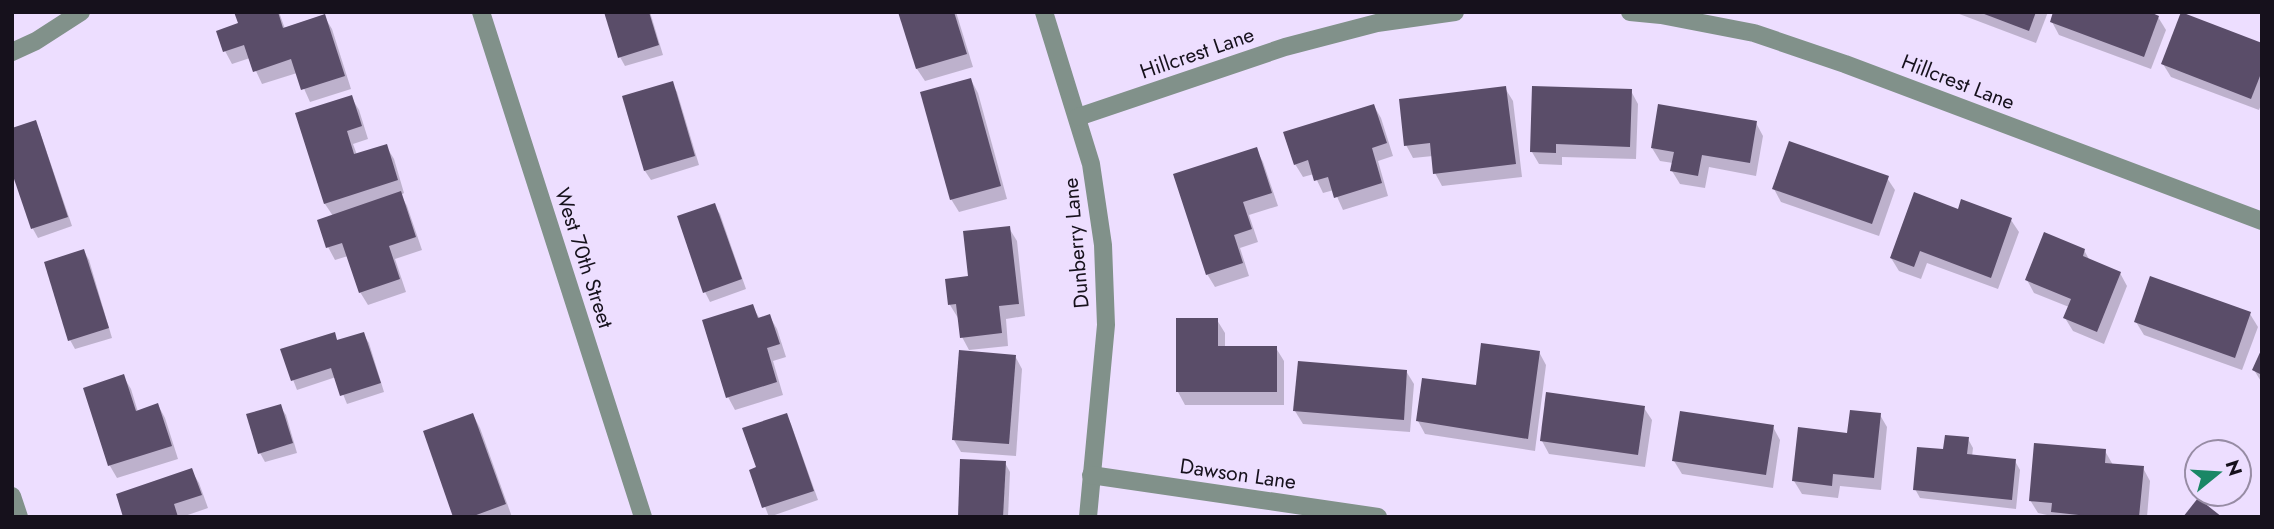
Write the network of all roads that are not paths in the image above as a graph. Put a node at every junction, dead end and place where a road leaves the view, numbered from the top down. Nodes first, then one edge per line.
1 (81, 12) edge
2 (481, 12) edge
3 (1044, 12) edge
4 (1455, 12) edge
5 (1630, 12) edge
6 (12, 52) edge
7 (1078, 117) junction
8 (2262, 220) edge
9 (1091, 475) junction
10 (12, 496) edge
11 (19, 517) edge
12 (643, 517) edge
13 (1088, 517) edge
14 (1378, 517) edge

1 - 6 street
2 - 12 street, West 70th Street
3 - 7 street, Dunberry Lane
4 - 7 street, Hillcrest Lane
5 - 8 street, Hillcrest Lane
7 - 9 street, Dunberry Lane
9 - 13 street, Dunberry Lane
9 - 14 street, Dawson Lane
10 - 11 street

